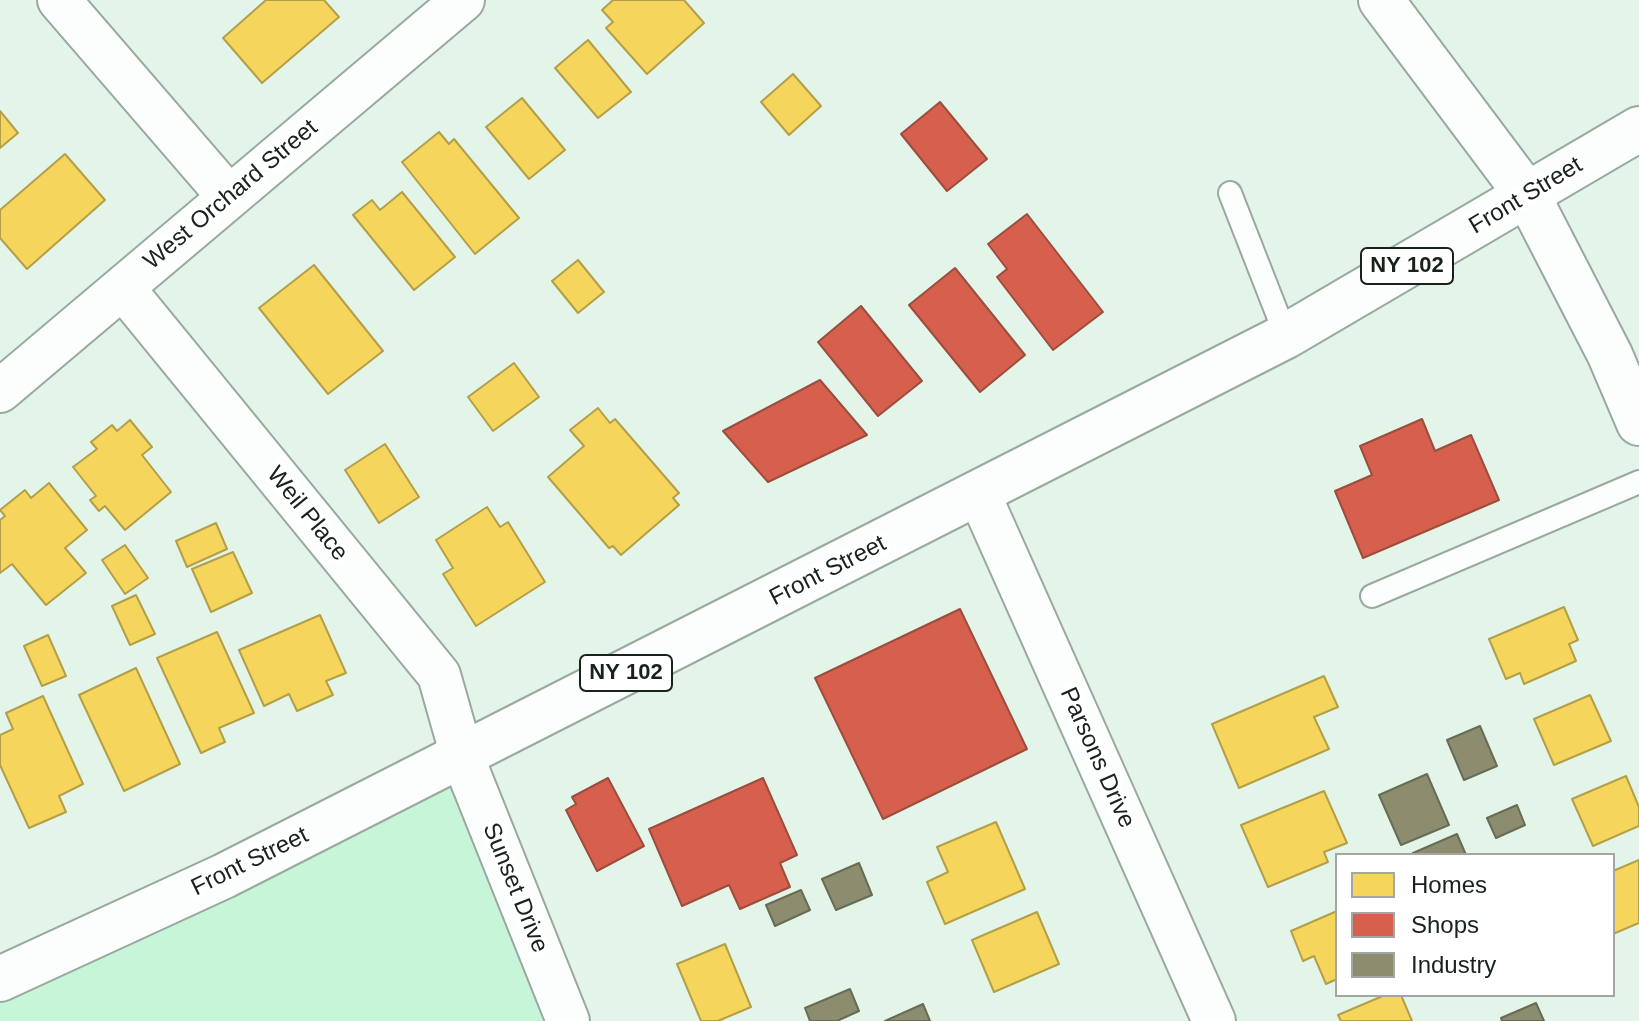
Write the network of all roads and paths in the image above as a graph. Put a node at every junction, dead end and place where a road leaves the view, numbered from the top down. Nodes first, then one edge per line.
1 (59, 0) edge
2 (463, 0) edge
3 (1381, 0) edge
4 (1639, 129) edge
5 (1230, 193) dead end
6 (1528, 196) junction
7 (229, 197) junction
8 (123, 288) junction
9 (1286, 336) junction
10 (0, 391) edge
11 (1639, 423) edge
12 (1639, 482) edge
13 (979, 494) junction
14 (1372, 596) dead end
15 (462, 756) junction
16 (0, 979) edge
17 (568, 1021) edge
18 (1214, 1021) edge

1 - 7 street
2 - 7 street, West Orchard Street
3 - 6 main road
4 - 6 main road, Front Street / NY 102
5 - 9 lane
6 - 9 main road, Front Street / NY 102
6 - 11 main road
7 - 8 street, West Orchard Street
8 - 10 street, West Orchard Street
8 - 15 street, Weil Place
9 - 13 main road, Front Street / NY 102
12 - 14 lane
13 - 15 main road, Front Street / NY 102
13 - 18 street, Parsons Drive
15 - 16 main road, Front Street / NY 102
15 - 17 street, Sunset Drive

